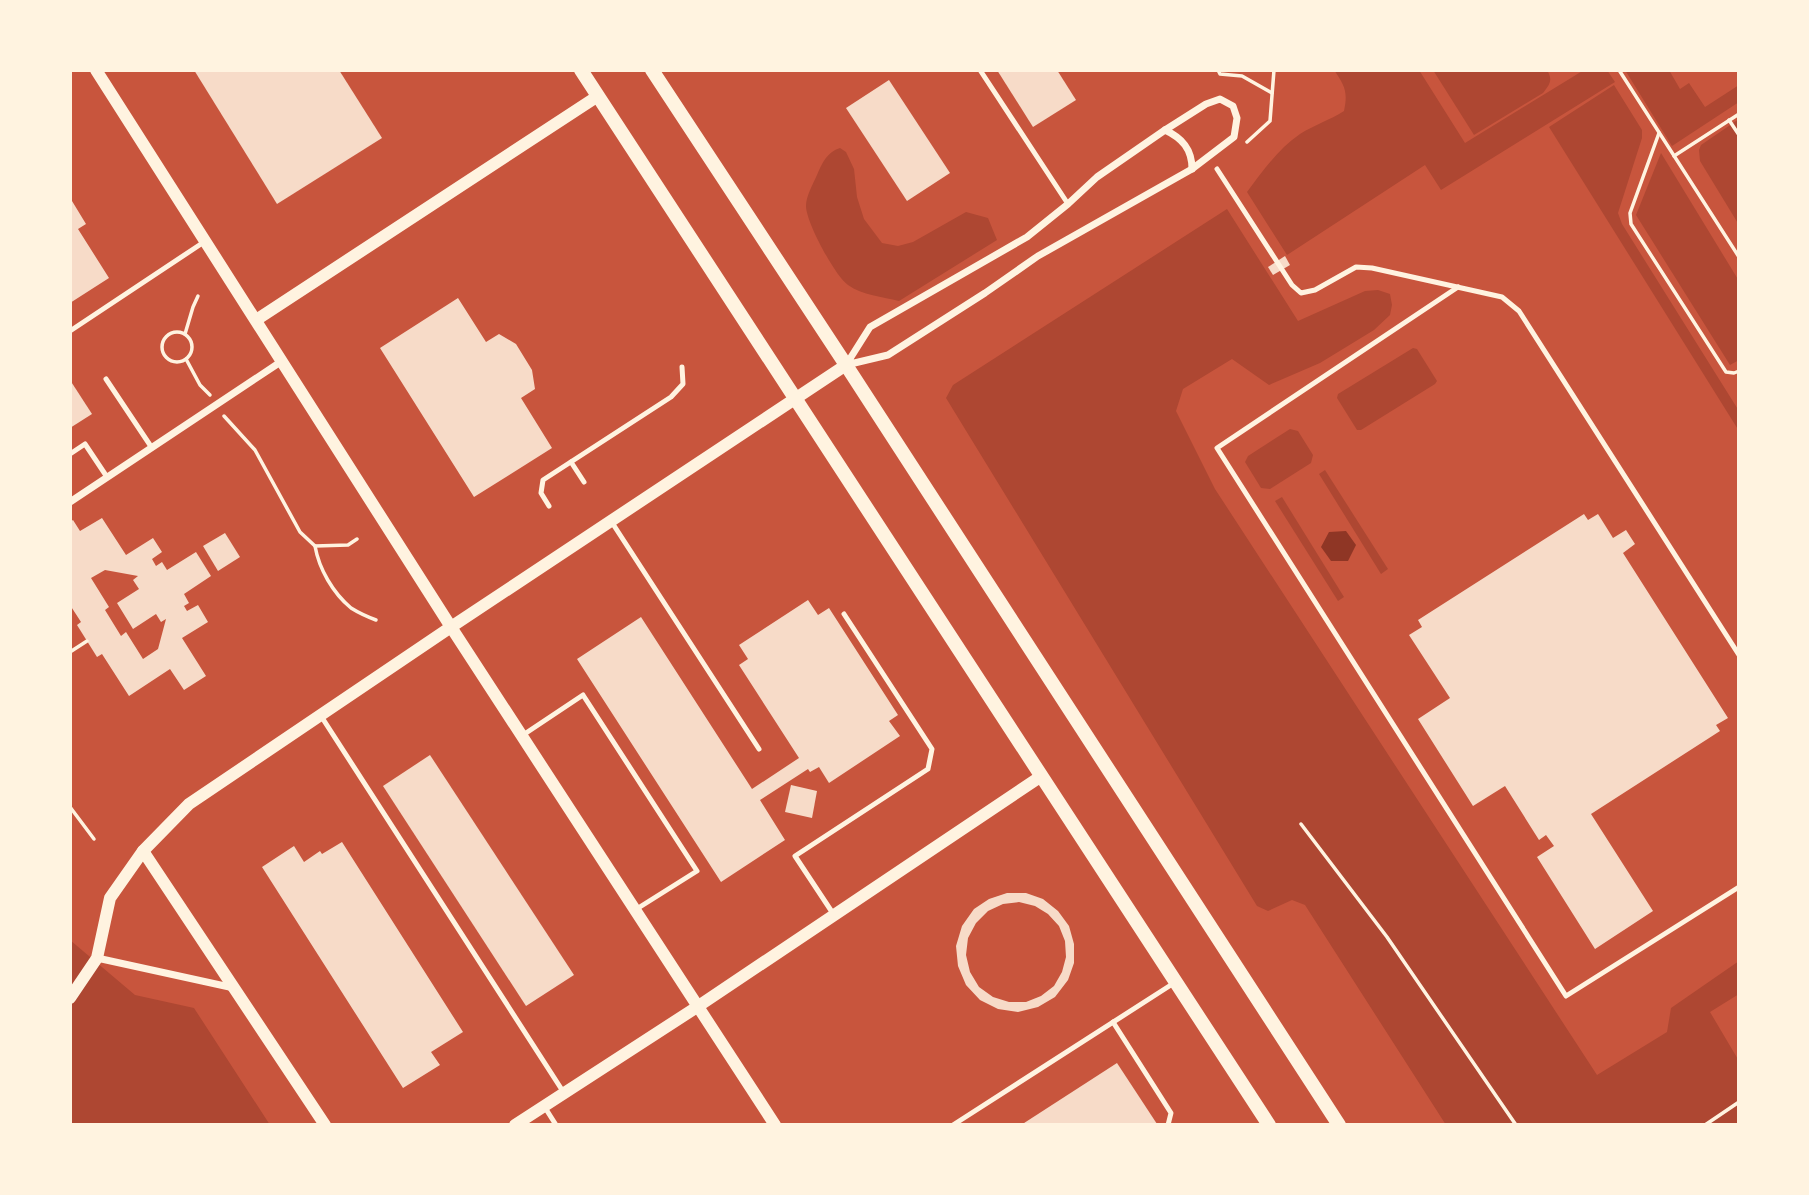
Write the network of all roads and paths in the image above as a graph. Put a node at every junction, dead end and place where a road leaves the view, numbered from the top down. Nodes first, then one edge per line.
1 (96, 70) edge
2 (581, 70) edge
3 (652, 70) edge
4 (980, 70) edge
5 (1218, 70) edge
6 (1273, 70) edge
7 (1619, 70) edge
8 (1272, 93) junction
9 (598, 96) junction
10 (1739, 114) edge
11 (1729, 120) junction
12 (1165, 130) junction
13 (1659, 133) junction
14 (1739, 135) edge
15 (1243, 145) dead end
16 (1674, 156) junction
17 (1192, 169) junction
18 (1217, 169) dead end
19 (1068, 204) junction
20 (205, 241) junction
21 (1739, 257) edge
22 (1458, 287) junction
23 (198, 296) dead end
24 (256, 320) junction
25 (70, 331) edge
26 (185, 334) junction
27 (186, 359) junction
28 (282, 361) junction
29 (846, 365) junction
30 (682, 367) dead end
31 (1739, 371) edge
32 (106, 379) dead end
33 (797, 399) junction
34 (216, 405) junction
35 (152, 448) junction
36 (70, 454) edge
37 (571, 462) junction
38 (107, 477) junction
39 (584, 482) dead end
40 (70, 502) edge
41 (549, 506) dead end
42 (611, 521) junction
43 (357, 539) dead end
44 (315, 546) junction
45 (844, 614) dead end
46 (376, 620) dead end
47 (451, 627) junction
48 (87, 641) dead end
49 (70, 652) edge
50 (1739, 655) edge
51 (320, 716) junction
52 (522, 735) junction
53 (759, 749) dead end
54 (1040, 777) junction
55 (70, 807) edge
56 (1301, 824) dead end
57 (94, 839) dead end
58 (144, 851) junction
59 (1739, 887) edge
60 (635, 911) junction
61 (834, 915) junction
62 (96, 958) junction
63 (1175, 982) junction
64 (235, 988) junction
65 (70, 998) edge
66 (697, 1007) junction
67 (1112, 1022) junction
68 (564, 1093) junction
69 (1739, 1102) edge
70 (544, 1106) junction
71 (520, 1124) edge
72 (325, 1125) edge
73 (556, 1125) edge
74 (775, 1125) edge
75 (953, 1125) edge
76 (1168, 1125) edge
77 (1269, 1125) edge
78 (1339, 1125) edge
79 (1516, 1125) edge
80 (1705, 1125) edge

1 - 20 street
2 - 9 main road
3 - 29 main road
4 - 19 lane
5 - 8 path
6 - 8 path
7 - 13 path
8 - 15 path
9 - 24 street
9 - 33 main road
10 - 11 path
11 - 14 path
11 - 16 path
12 - 17 street
12 - 17 street
12 - 19 street
13 - 16 path
13 - 31 path
16 - 21 path
17 - 29 street
18 - 22 lane
19 - 29 street
20 - 24 street
20 - 25 lane
22 - 50 lane
22 - 59 lane
23 - 26 path
24 - 28 street
26 - 27 path
26 - 27 path
27 - 34 path
28 - 34 street
28 - 47 street
29 - 33 street
29 - 78 main road
30 - 37 lane
32 - 35 lane
33 - 42 street
33 - 54 main road
34 - 35 street
34 - 44 path
35 - 38 street
36 - 38 lane
37 - 39 lane
37 - 41 lane
38 - 40 street
42 - 47 street
42 - 53 lane
43 - 44 path
44 - 46 path
45 - 61 lane
47 - 51 street
47 - 52 street
48 - 49 path
51 - 58 street
51 - 68 lane
52 - 60 street
52 - 60 lane
54 - 61 street
54 - 63 main road
55 - 57 path
56 - 79 path
58 - 62 street
58 - 64 street
60 - 66 street
61 - 66 street
62 - 64 street
62 - 65 street
63 - 67 lane
63 - 77 main road
64 - 72 street
66 - 68 street
66 - 74 street
67 - 75 lane
67 - 76 lane
68 - 70 street
69 - 80 path
70 - 71 street
70 - 73 lane

